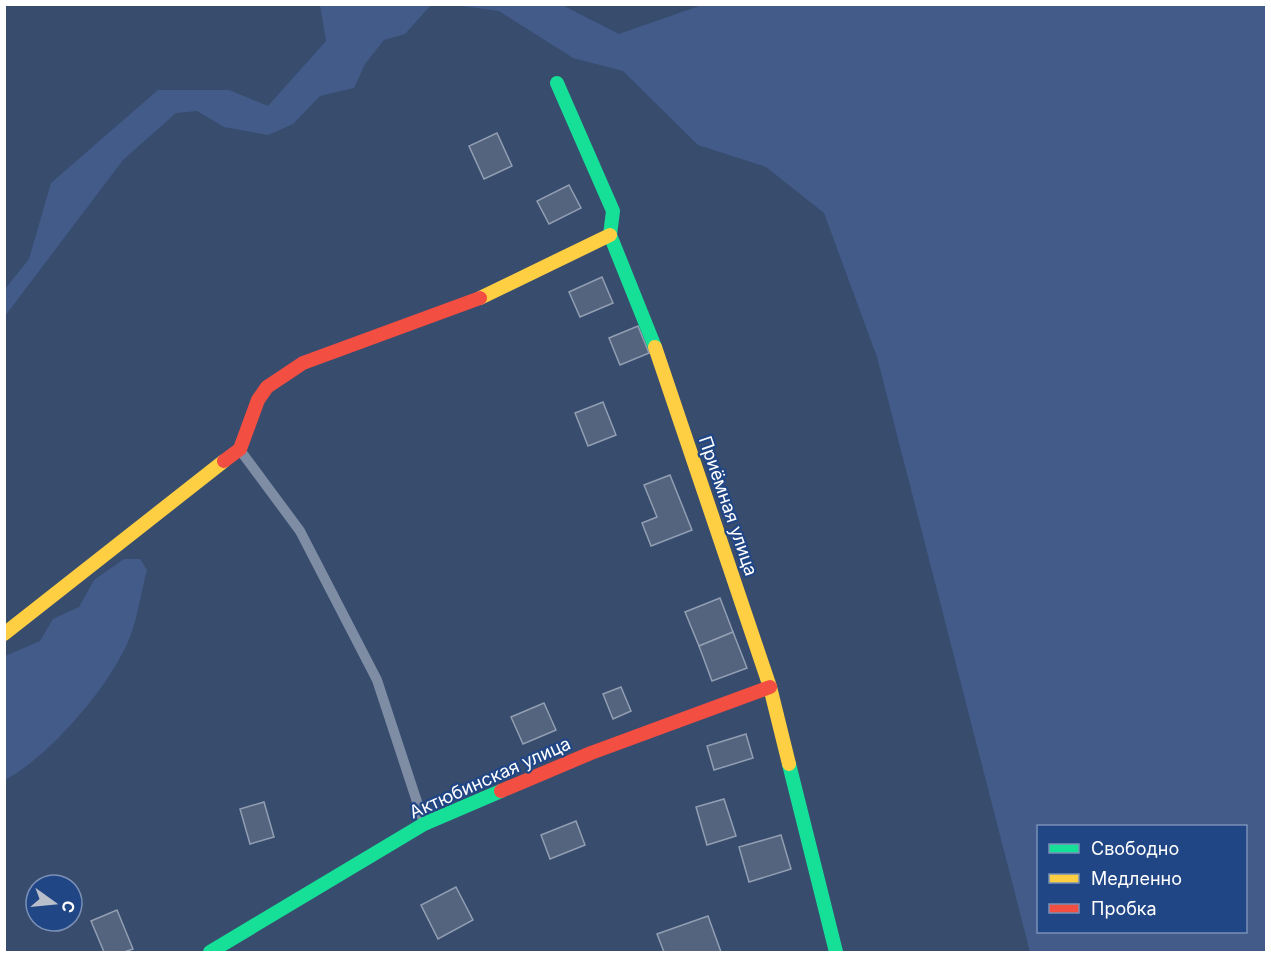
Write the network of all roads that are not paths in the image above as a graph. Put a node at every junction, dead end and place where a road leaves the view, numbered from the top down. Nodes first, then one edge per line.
1 (557, 83) dead end
2 (610, 235) junction
3 (240, 449) junction
4 (4, 634) edge
5 (770, 687) junction
6 (424, 824) junction
7 (210, 952) edge
8 (836, 952) edge

1 - 2 street, Приёмная улица
2 - 3 street
2 - 5 street, Приёмная улица
3 - 4 street
3 - 6 lane
5 - 6 street, Актюбинская улица
5 - 8 street, Приёмная улица
6 - 7 street, Актюбинская улица

